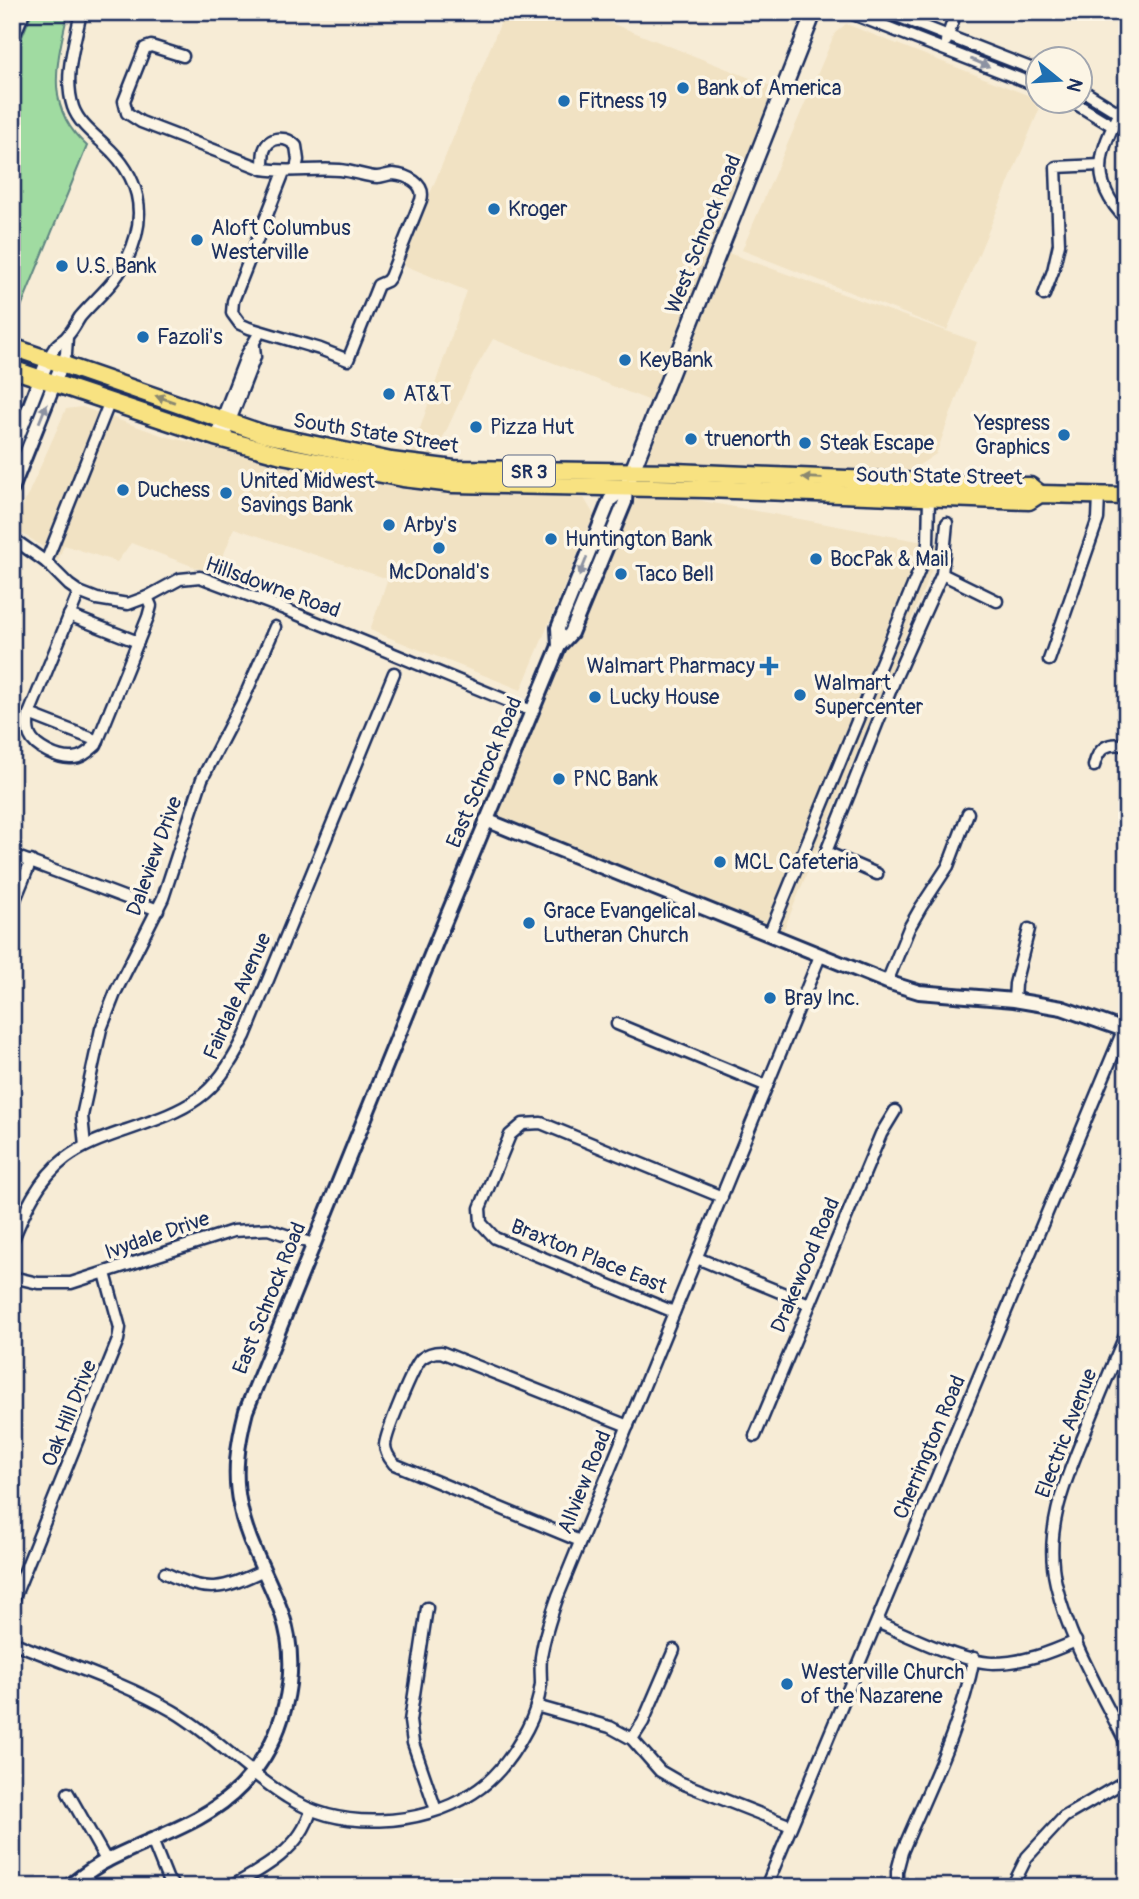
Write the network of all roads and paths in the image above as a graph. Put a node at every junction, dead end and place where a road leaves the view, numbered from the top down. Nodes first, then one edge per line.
1 (24, 12) edge
2 (81, 12) edge
3 (814, 12) edge
4 (848, 12) edge
5 (887, 12) edge
6 (956, 12) edge
7 (947, 36) junction
8 (12, 41) edge
9 (943, 48) junction
10 (183, 56) dead end
11 (1024, 66) edge
12 (1024, 80) edge
13 (1094, 98) edge
14 (1127, 100) edge
15 (1119, 113) junction
16 (1094, 115) edge
17 (1111, 125) junction
18 (1101, 165) junction
19 (263, 169) junction
20 (296, 169) junction
21 (284, 172) junction
22 (1127, 220) edge
23 (1044, 295) dead end
24 (260, 332) junction
25 (67, 337) junction
26 (12, 347) edge
27 (55, 362) junction
28 (12, 369) edge
29 (49, 380) junction
30 (110, 401) junction
31 (222, 429) junction
32 (309, 445) junction
33 (259, 449) junction
34 (12, 451) edge
35 (425, 473) junction
36 (629, 479) junction
37 (12, 489) edge
38 (929, 490) junction
39 (1035, 490) junction
40 (1099, 495) junction
41 (1127, 496) edge
42 (947, 523) dead end
43 (12, 538) edge
44 (46, 562) junction
45 (942, 574) junction
46 (79, 592) junction
47 (147, 597) junction
48 (997, 601) dead end
49 (69, 615) junction
50 (275, 626) dead end
51 (138, 642) junction
52 (1049, 660) dead end
53 (394, 673) dead end
54 (532, 711) junction
55 (29, 713) junction
56 (98, 741) junction
57 (1127, 747) edge
58 (1094, 766) dead end
59 (968, 813) dead end
60 (486, 820) junction
61 (12, 855) edge
62 (31, 861) junction
63 (877, 873) dead end
64 (12, 907) edge
65 (158, 910) junction
66 (1030, 929) dead end
67 (769, 935) junction
68 (820, 956) junction
69 (887, 982) junction
70 (1014, 1000) junction
71 (617, 1024) dead end
72 (1126, 1027) edge
73 (767, 1086) junction
74 (895, 1111) dead end
75 (85, 1146) junction
76 (722, 1197) junction
77 (12, 1242) edge
78 (313, 1244) junction
79 (697, 1258) junction
80 (105, 1273) junction
81 (12, 1277) edge
82 (809, 1304) junction
83 (674, 1312) junction
84 (1127, 1331) edge
85 (628, 1426) junction
86 (755, 1436) dead end
87 (580, 1541) junction
88 (264, 1570) junction
89 (165, 1573) dead end
90 (12, 1603) edge
91 (427, 1608) dead end
92 (877, 1622) junction
93 (12, 1642) edge
94 (1076, 1642) junction
95 (674, 1650) dead end
96 (974, 1658) junction
97 (536, 1706) junction
98 (632, 1739) junction
99 (1127, 1745) edge
100 (254, 1772) junction
101 (1127, 1780) edge
102 (68, 1793) dead end
103 (311, 1810) junction
104 (436, 1810) junction
105 (791, 1826) junction
106 (152, 1840) junction
107 (106, 1860) junction
108 (68, 1887) edge
109 (175, 1887) edge
110 (230, 1887) edge
111 (766, 1887) edge
112 (897, 1887) edge
113 (1012, 1887) edge

1 - 8 street
2 - 25 street
3 - 36 main road, West Schrock Road
4 - 9 street
5 - 7 street
6 - 7 street
7 - 9 street
7 - 11 street
9 -> 12 street
10 - 19 street
13 - 15 street
14 - 15 street
15 - 17 street
16 - 17 street
17 - 18 street
18 - 22 street
18 - 23 street
19 - 20 street
19 - 21 street
20 - 21 street
20 - 24 street
21 - 24 street
24 - 31 street
25 - 27 street
25 - 27 street
26 - 27 main road, South State Street / SR 3
27 - 29 street
31 -> 27 main road, South State Street / SR 3
28 - 29 main road, South State Street / SR 3
29 - 30 main road, South State Street / SR 3
29 - 34 street
37 -> 29 street
30 - 31 main road, South State Street / SR 3
30 - 44 street
31 - 32 main road, South State Street / SR 3
31 - 33 main road, South State Street / SR 3
32 - 33 main road
32 - 35 main road, South State Street / SR 3
33 - 35 main road, South State Street / SR 3
35 - 36 main road, South State Street / SR 3
35 - 36 main road, South State Street / SR 3
38 -> 36 main road, South State Street / SR 3
36 - 38 main road, South State Street / SR 3
36 - 54 street, East Schrock Road
38 - 39 main road, South State Street / SR 3
38 - 39 main road, South State Street / SR 3
38 - 67 street
39 - 40 main road, South State Street / SR 3
40 - 41 main road, South State Street / SR 3
40 - 52 street
42 - 45 street
43 - 44 street, Hillsdowne Road
44 - 46 street, Hillsdowne Road
45 - 48 street
45 - 63 street
46 - 47 street, Hillsdowne Road
46 - 49 street
47 - 51 street
47 - 54 street, Hillsdowne Road
49 - 51 street
49 - 55 street
50 - 65 street, Daleview Drive
51 - 56 street
53 - 75 street, Fairdale Avenue
54 - 60 street, East Schrock Road
55 - 56 street
55 - 56 street
57 - 58 street
59 - 69 street
60 - 67 street
60 - 78 street, East Schrock Road
61 - 62 street
62 - 64 street
62 - 65 street
65 - 75 street, Daleview Drive
66 - 70 street
67 - 68 street
68 - 69 street
68 - 73 street, Allview Road
69 - 70 street
70 - 72 street
71 - 73 street
72 - 92 street, Cherrington Road
73 - 76 street, Allview Road
74 - 82 street, Drakewood Road
75 - 77 street, Fairdale Avenue
76 - 79 street, Allview Road
76 - 83 street, Braxton Place East
78 - 80 street, Ivydale Drive
78 - 88 street, East Schrock Road
79 - 82 street
79 - 83 street, Allview Road
80 - 81 street, Ivydale Drive
80 - 90 street, Oak Hill Drive
82 - 86 street, Drakewood Road
83 - 85 street, Allview Road
84 - 94 street, Electric Avenue
85 - 87 street, Allview Road
85 - 87 street
87 - 97 street, Allview Road
88 - 89 street
88 - 100 street, East Schrock Road
91 - 104 street
92 - 96 street
92 - 105 street, Cherrington Road
93 - 100 street, Allview Road
94 - 96 street
94 - 99 street, Electric Avenue
95 - 98 street
96 - 112 street
97 - 98 street
97 - 104 street, Allview Road
98 - 105 street
100 - 103 street, Allview Road
100 - 106 street, East Schrock Road
101 - 113 street
102 - 107 street
103 - 104 street, Allview Road
103 - 110 street
105 - 111 street, Cherrington Road
106 - 107 street, East Schrock Road
106 - 109 street
107 - 108 street, East Schrock Road

